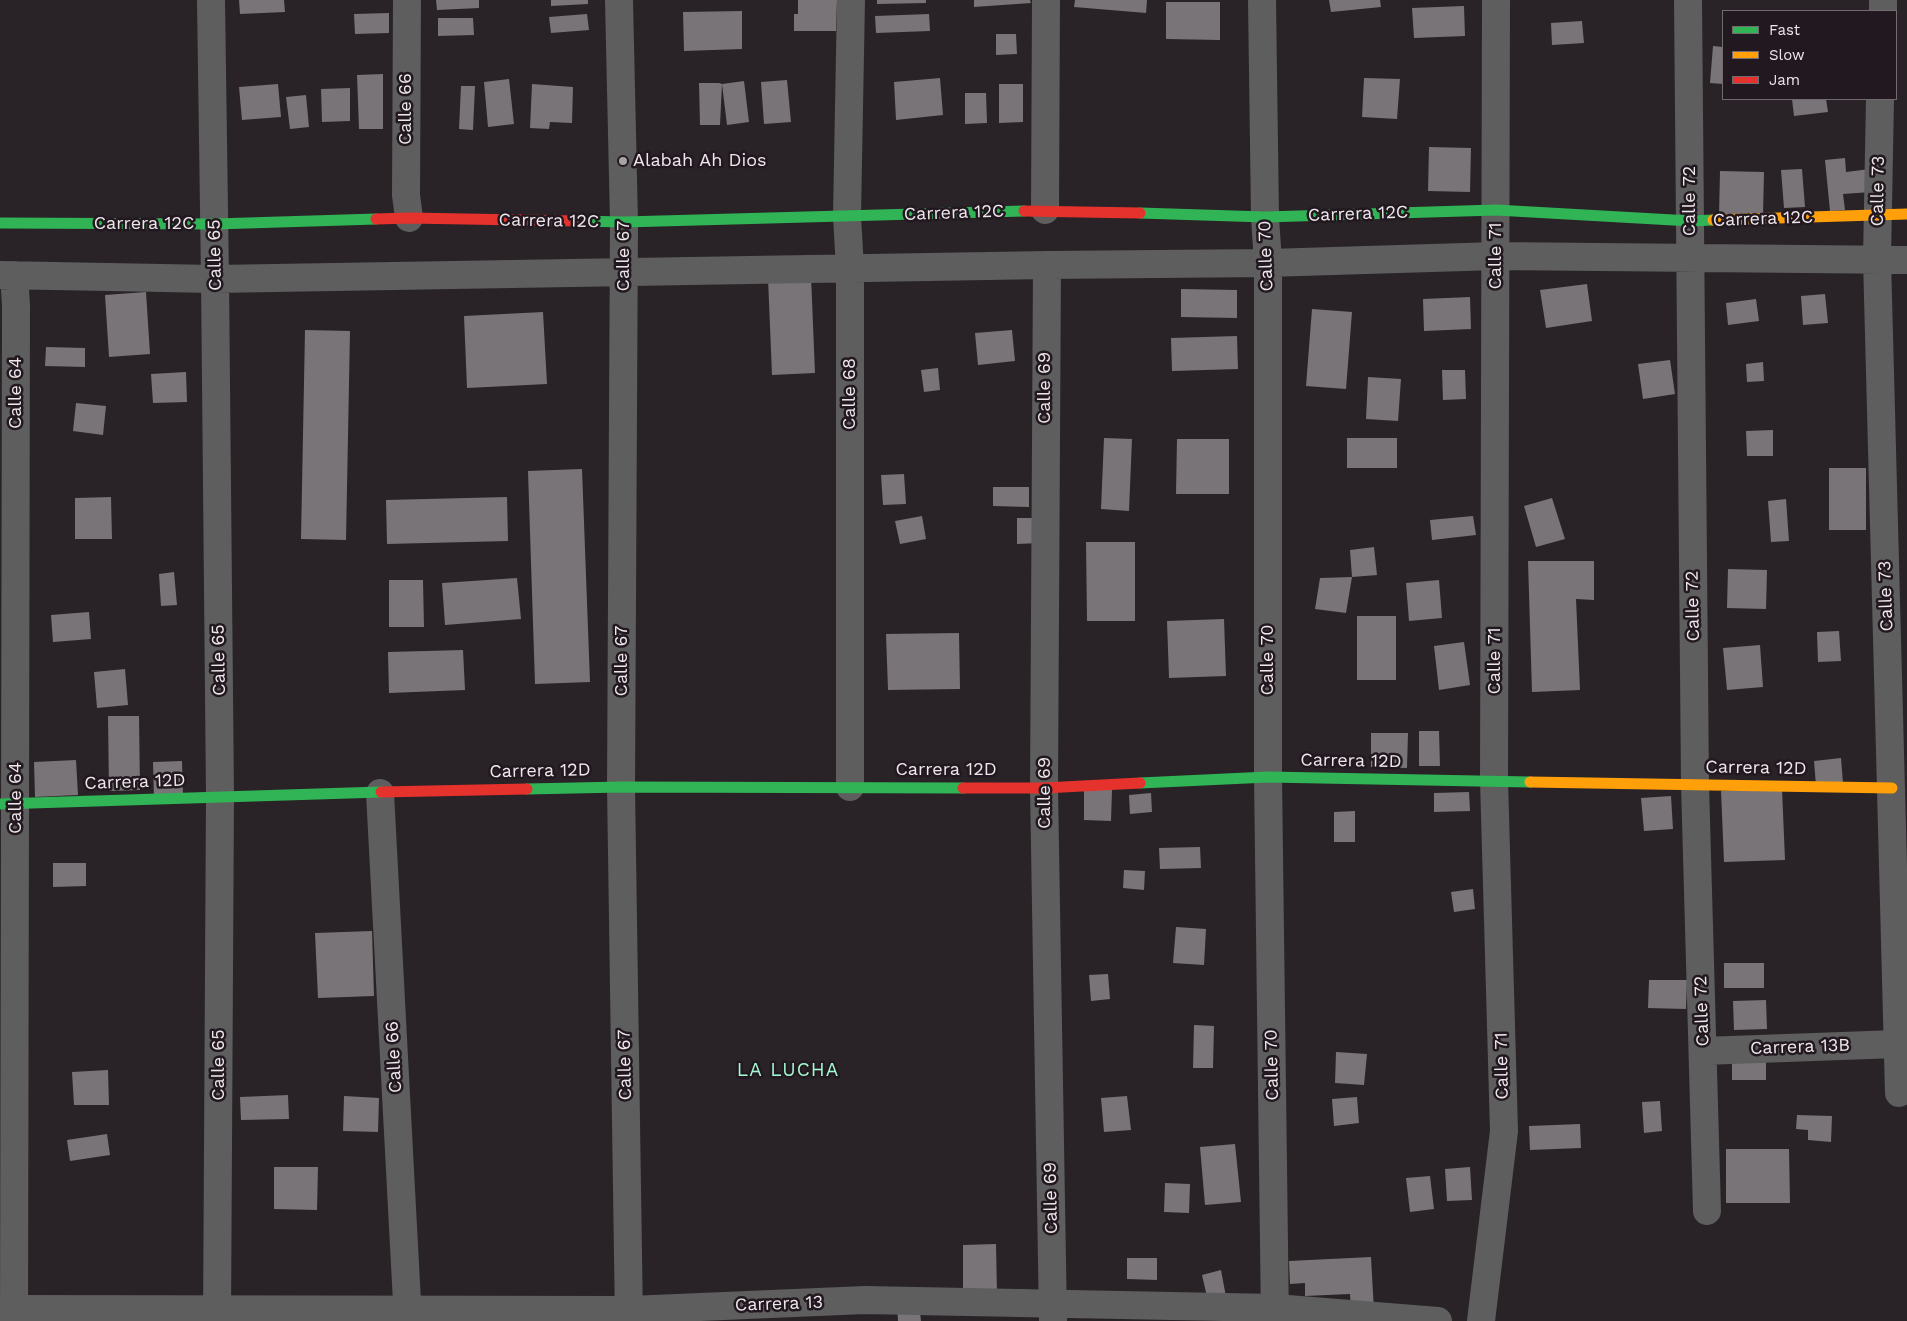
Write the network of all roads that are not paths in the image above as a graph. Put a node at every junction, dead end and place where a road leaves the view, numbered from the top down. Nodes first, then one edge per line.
1 (211, 0) edge
2 (407, 0) edge
3 (619, 0) edge
4 (851, 0) edge
5 (1046, 0) edge
6 (1262, 0) edge
7 (1496, 0) edge
8 (1688, 0) edge
9 (1880, 100) edge
10 (1045, 210) junction
11 (1496, 210) junction
12 (1907, 214) edge
13 (1877, 215) junction
14 (847, 216) junction
15 (1265, 217) junction
16 (409, 218) junction
17 (1691, 221) junction
18 (624, 222) junction
19 (0, 223) edge
20 (215, 224) junction
21 (1496, 256) junction
22 (1690, 259) junction
23 (1877, 259) junction
24 (1907, 260) edge
25 (1268, 264) junction
26 (1046, 265) junction
27 (850, 269) junction
28 (624, 274) junction
29 (7, 275) edge
30 (215, 279) junction
31 (1268, 777) junction
32 (1494, 780) junction
33 (1695, 784) junction
34 (621, 787) junction
35 (850, 787) junction
36 (1044, 788) junction
37 (1892, 788) junction
38 (380, 793) junction
39 (220, 796) junction
40 (8, 804) edge
41 (1897, 1044) junction
42 (1703, 1051) junction
43 (1899, 1093) dead end
44 (1708, 1212) dead end
45 (865, 1310) edge
46 (1053, 1312) edge
47 (9, 1313) edge
48 (217, 1314) edge
49 (408, 1315) edge
50 (1275, 1315) edge
51 (630, 1316) edge
52 (1438, 1321) edge
53 (1481, 1321) edge

1 - 20 street, Calle 65
2 - 16 street, Calle 66
3 - 18 street, Calle 67
4 - 14 street, Calle 68
5 - 10 street
6 - 15 street, Calle 70
7 - 11 street, Calle 71
8 - 17 street, Calle 72
9 - 13 street, Calle 73
10 - 14 street, Carrera 12C
10 - 15 street, Carrera 12C
11 - 15 street, Carrera 12C
11 - 17 street, Carrera 12C
11 - 21 street, Calle 71
12 - 13 street, Carrera 12C
13 - 17 street, Carrera 12C
13 - 23 street, Calle 73
14 - 18 street, Carrera 12C
14 - 27 street, Calle 68
15 - 25 street, Calle 70
16 - 18 street, Carrera 12C
16 - 20 street, Carrera 12C
17 - 22 street, Calle 72
18 - 28 street, Calle 67
19 - 20 street, Carrera 12C
20 - 30 street, Calle 65
21 - 22 street
21 - 25 street
21 - 32 street, Calle 71
22 - 23 street
22 - 33 street, Calle 72
23 - 24 street
23 - 37 street, Calle 73
25 - 26 street
25 - 31 street, Calle 70
26 - 27 street
26 - 36 street, Calle 69
27 - 28 street
27 - 35 street, Calle 68
28 - 30 street
28 - 34 street, Calle 67
29 - 30 street
29 - 40 street, Calle 64
30 - 39 street, Calle 65
31 - 32 street, Carrera 12D
31 - 36 street, Carrera 12D
31 - 50 street, Calle 70
32 - 33 street, Carrera 12D
32 - 53 street, Calle 71
33 - 37 street, Carrera 12D
33 - 42 street, Calle 72
34 - 35 street, Carrera 12D
34 - 38 street, Carrera 12D
34 - 51 street, Calle 67
35 - 36 street, Carrera 12D
36 - 46 street, Calle 69
37 - 41 street, Calle 73
38 - 39 street, Carrera 12D
38 - 49 street, Calle 66
39 - 40 street, Carrera 12D
39 - 48 street, Calle 65
40 - 47 street, Calle 64
41 - 42 street, Carrera 13B
41 - 43 street, Calle 73
42 - 44 street, Calle 72
45 - 46 street, Carrera 13
45 - 51 street, Carrera 13
46 - 50 street, Carrera 13
47 - 48 street, Carrera 13
48 - 49 street, Carrera 13
49 - 51 street, Carrera 13
50 - 52 street, Carrera 13

